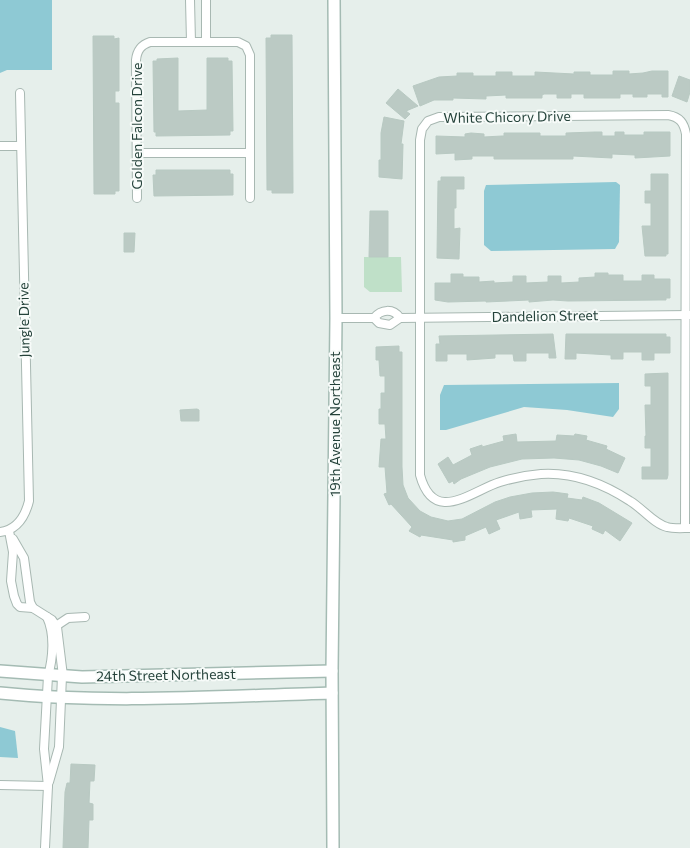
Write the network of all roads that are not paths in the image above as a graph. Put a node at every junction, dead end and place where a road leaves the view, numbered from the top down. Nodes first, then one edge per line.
1 (190, 0) edge
2 (206, 0) edge
3 (334, 0) edge
4 (191, 42) junction
5 (206, 42) junction
6 (20, 92) dead end
7 (0, 146) edge
8 (20, 146) junction
9 (137, 153) junction
10 (250, 153) junction
11 (137, 198) dead end
12 (250, 198) dead end
13 (688, 315) edge
14 (336, 318) junction
15 (374, 318) junction
16 (400, 318) junction
17 (420, 318) junction
18 (688, 528) edge
19 (9, 531) junction
20 (0, 532) edge
21 (33, 608) junction
22 (47, 617) junction
23 (85, 617) dead end
24 (56, 626) junction
25 (0, 671) edge
26 (332, 672) junction
27 (48, 676) junction
28 (63, 676) junction
29 (0, 693) edge
30 (332, 693) junction
31 (47, 698) junction
32 (61, 698) junction
33 (0, 785) edge
34 (48, 786) junction
35 (45, 848) edge
36 (333, 848) edge

1 - 4 street
2 - 5 street
3 - 14 street, 19th Avenue Northeast
4 - 5 street, Golden Falcon Drive
4 - 9 street, Golden Falcon Drive
5 - 10 street, Golden Falcon Drive
6 - 8 street, Jungle Drive
7 - 8 street
8 - 19 street, Jungle Drive
9 - 10 street
9 - 11 street, Golden Falcon Drive
10 - 12 street, Golden Falcon Drive
13 - 17 street, Dandelion Street
13 - 17 street, White Chicory Drive
13 - 18 street, White Chicory Drive
14 - 15 street, Dandelion Street
14 - 26 street, 19th Avenue Northeast
15 - 16 street, Dandelion Street
15 - 16 street, Dandelion Street
16 - 17 street, Dandelion Street
17 - 18 street, White Chicory Drive
19 - 20 street
19 - 21 street
19 - 21 street
21 - 22 street
22 - 24 street
22 - 27 street
23 - 24 street
24 - 28 street
25 - 27 street, 24th Street Northeast
26 - 28 street, 24th Street Northeast
26 - 30 street, 19th Avenue Northeast
27 - 28 street, 24th Street Northeast
27 - 31 street
28 - 32 street
29 - 31 street, 24th Street Northeast
30 - 32 street, 24th Street Northeast
30 - 36 street, 19th Avenue Northeast
31 - 32 street, 24th Street Northeast
31 - 34 street
32 - 34 street
33 - 34 street
34 - 35 street

